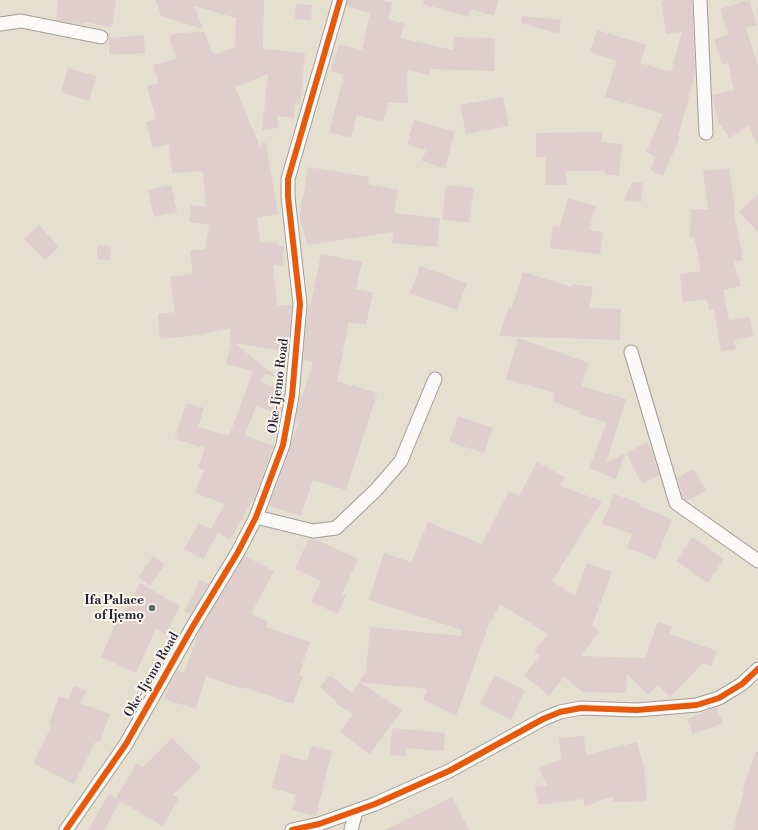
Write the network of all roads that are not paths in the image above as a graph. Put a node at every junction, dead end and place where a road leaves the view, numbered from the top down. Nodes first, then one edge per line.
1 (340, 0) edge
2 (700, 0) edge
3 (0, 24) edge
4 (101, 37) dead end
5 (706, 133) dead end
6 (631, 352) dead end
7 (435, 379) dead end
8 (256, 516) junction
9 (758, 561) edge
10 (758, 670) edge
11 (356, 811) junction
12 (66, 830) edge
13 (292, 830) edge
14 (351, 830) edge

1 - 8 street, Oke-Ijemo Road
2 - 5 street
3 - 4 street
6 - 9 street
7 - 8 street
8 - 12 street, Oke-Ijemo Road
10 - 11 street
11 - 13 street
11 - 14 street

